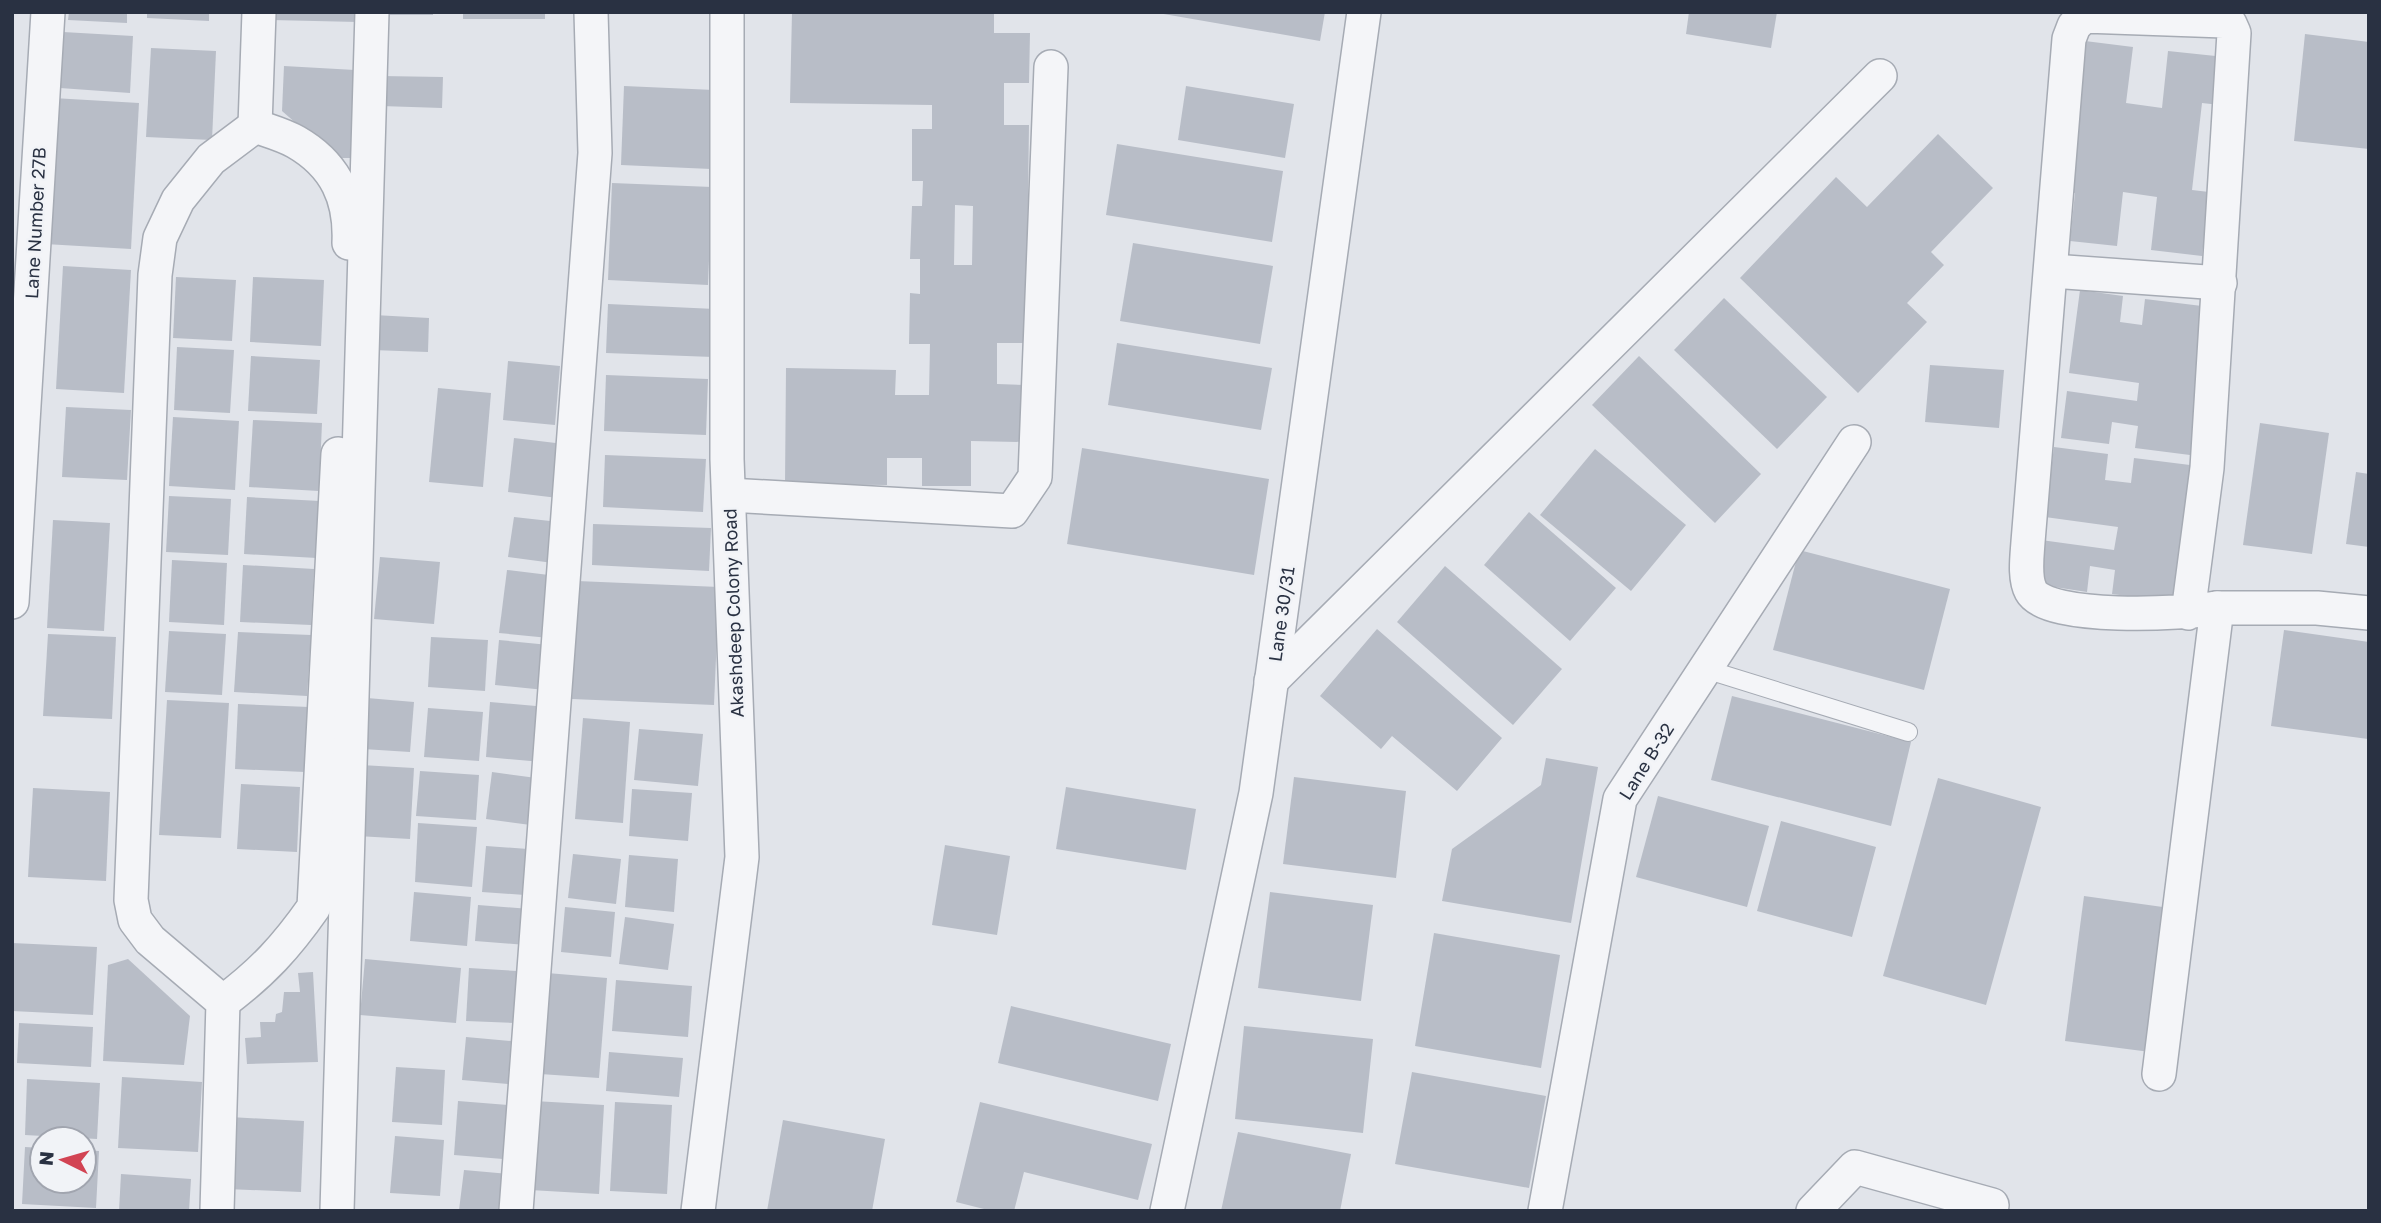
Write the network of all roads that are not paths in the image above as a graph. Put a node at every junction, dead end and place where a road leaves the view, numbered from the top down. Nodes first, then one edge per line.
1 (48, 12) edge
2 (259, 12) edge
3 (372, 12) edge
4 (591, 12) edge
5 (727, 12) edge
6 (1364, 12) edge
7 (1051, 67) dead end
8 (1880, 76) dead end
9 (255, 126) junction
10 (2052, 271) junction
11 (2220, 283) junction
12 (1854, 442) dead end
13 (729, 495) junction
14 (12, 602) edge
15 (2202, 611) junction
16 (2369, 613) edge
17 (1705, 669) junction
18 (1271, 681) junction
19 (1908, 732) dead end
20 (223, 1002) junction
21 (2159, 1074) dead end
22 (217, 1211) edge
23 (337, 1211) edge
24 (516, 1211) edge
25 (698, 1211) edge
26 (1167, 1211) edge
27 (1545, 1211) edge
28 (1814, 1211) edge
29 (1991, 1211) edge

1 - 14 street, Lane Number 27B
2 - 9 street
3 - 23 street
4 - 24 street
5 - 13 street, Akashdeep Colony Road
6 - 18 street, Lane 30/31
7 - 13 street
8 - 18 street
9 - 20 street
9 - 20 street
10 - 11 street
10 - 11 street
10 - 15 street
11 - 15 street
12 - 17 street, Lane B-32
13 - 25 street, Akashdeep Colony Road
15 - 16 street
15 - 21 street
17 - 19 lane
17 - 27 street, Lane B-32
18 - 26 street, Lane 30/31
20 - 22 street
28 - 29 street

